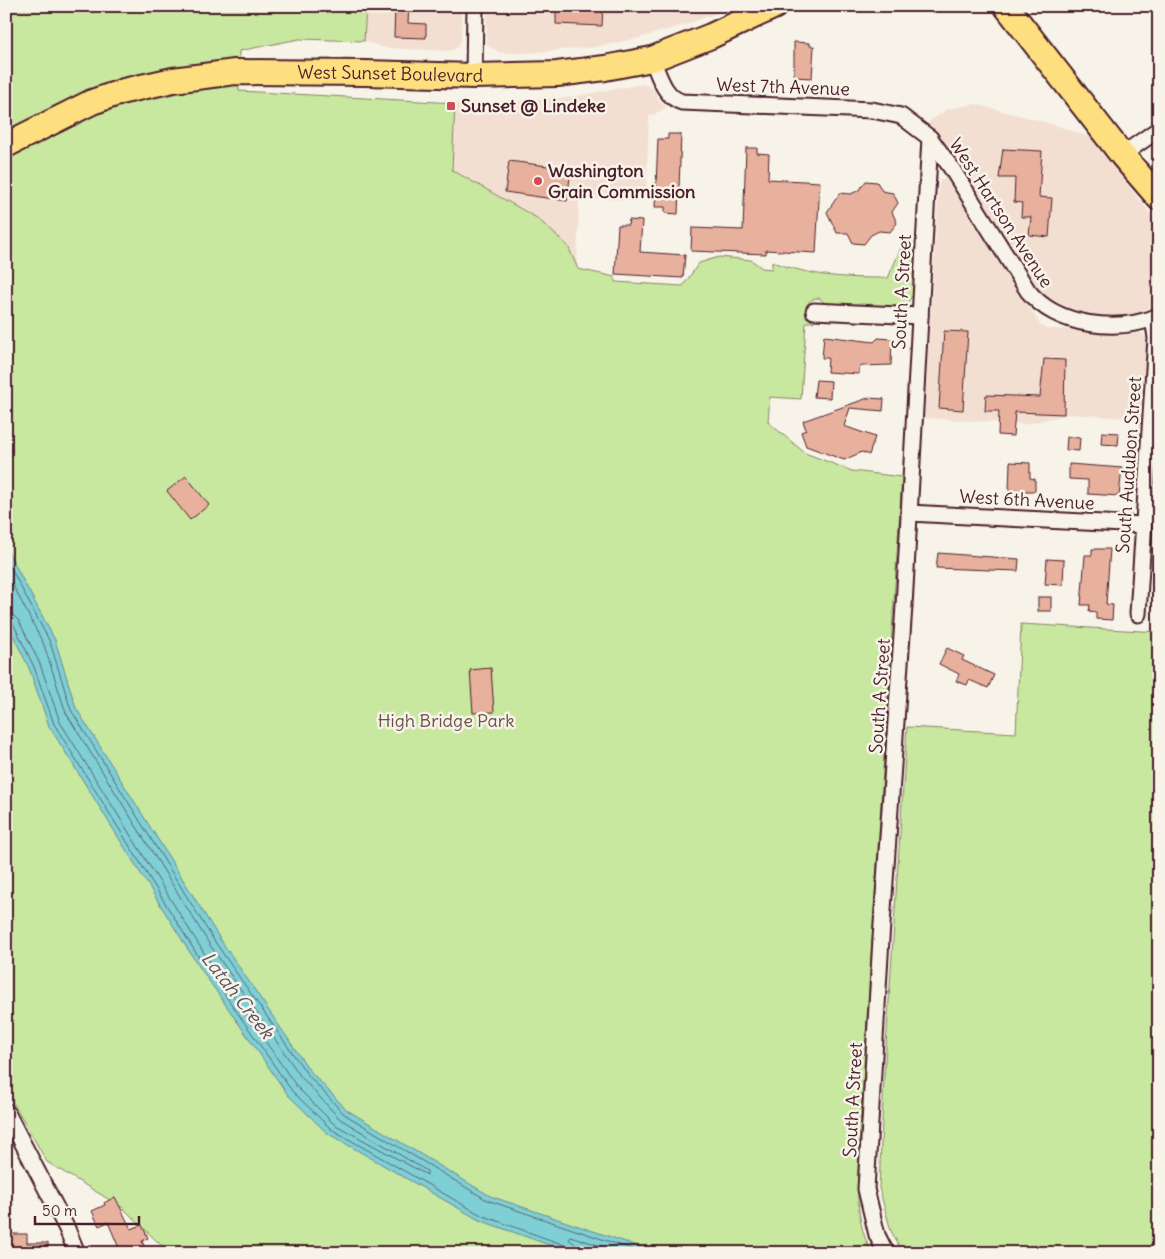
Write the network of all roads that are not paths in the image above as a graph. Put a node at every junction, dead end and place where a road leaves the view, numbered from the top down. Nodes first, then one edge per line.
1 (475, 6) edge
2 (775, 6) edge
3 (1006, 6) edge
4 (652, 59) junction
5 (474, 76) junction
6 (1159, 129) edge
7 (930, 138) junction
8 (6, 145) edge
9 (1122, 155) junction
10 (1159, 198) edge
11 (814, 311) dead end
12 (920, 316) junction
13 (1156, 317) edge
14 (909, 514) junction
15 (1143, 525) junction
16 (1138, 614) dead end
17 (6, 1111) edge
18 (76, 1253) edge
19 (886, 1253) edge

1 - 5 street
2 - 4 main road, West Sunset Boulevard
3 - 9 main road
4 - 5 main road, West Sunset Boulevard
4 - 7 street, West 7th Avenue
5 - 8 main road, West Sunset Boulevard
6 - 9 street
7 - 12 street, South A Street
7 - 13 street, West Hartson Avenue
9 - 10 main road
11 - 12 street
12 - 14 street, South A Street
13 - 15 street, South Audubon Street
14 - 15 street, West 6th Avenue
14 - 19 street, South A Street
15 - 16 street, South Audubon Street
17 - 18 street

